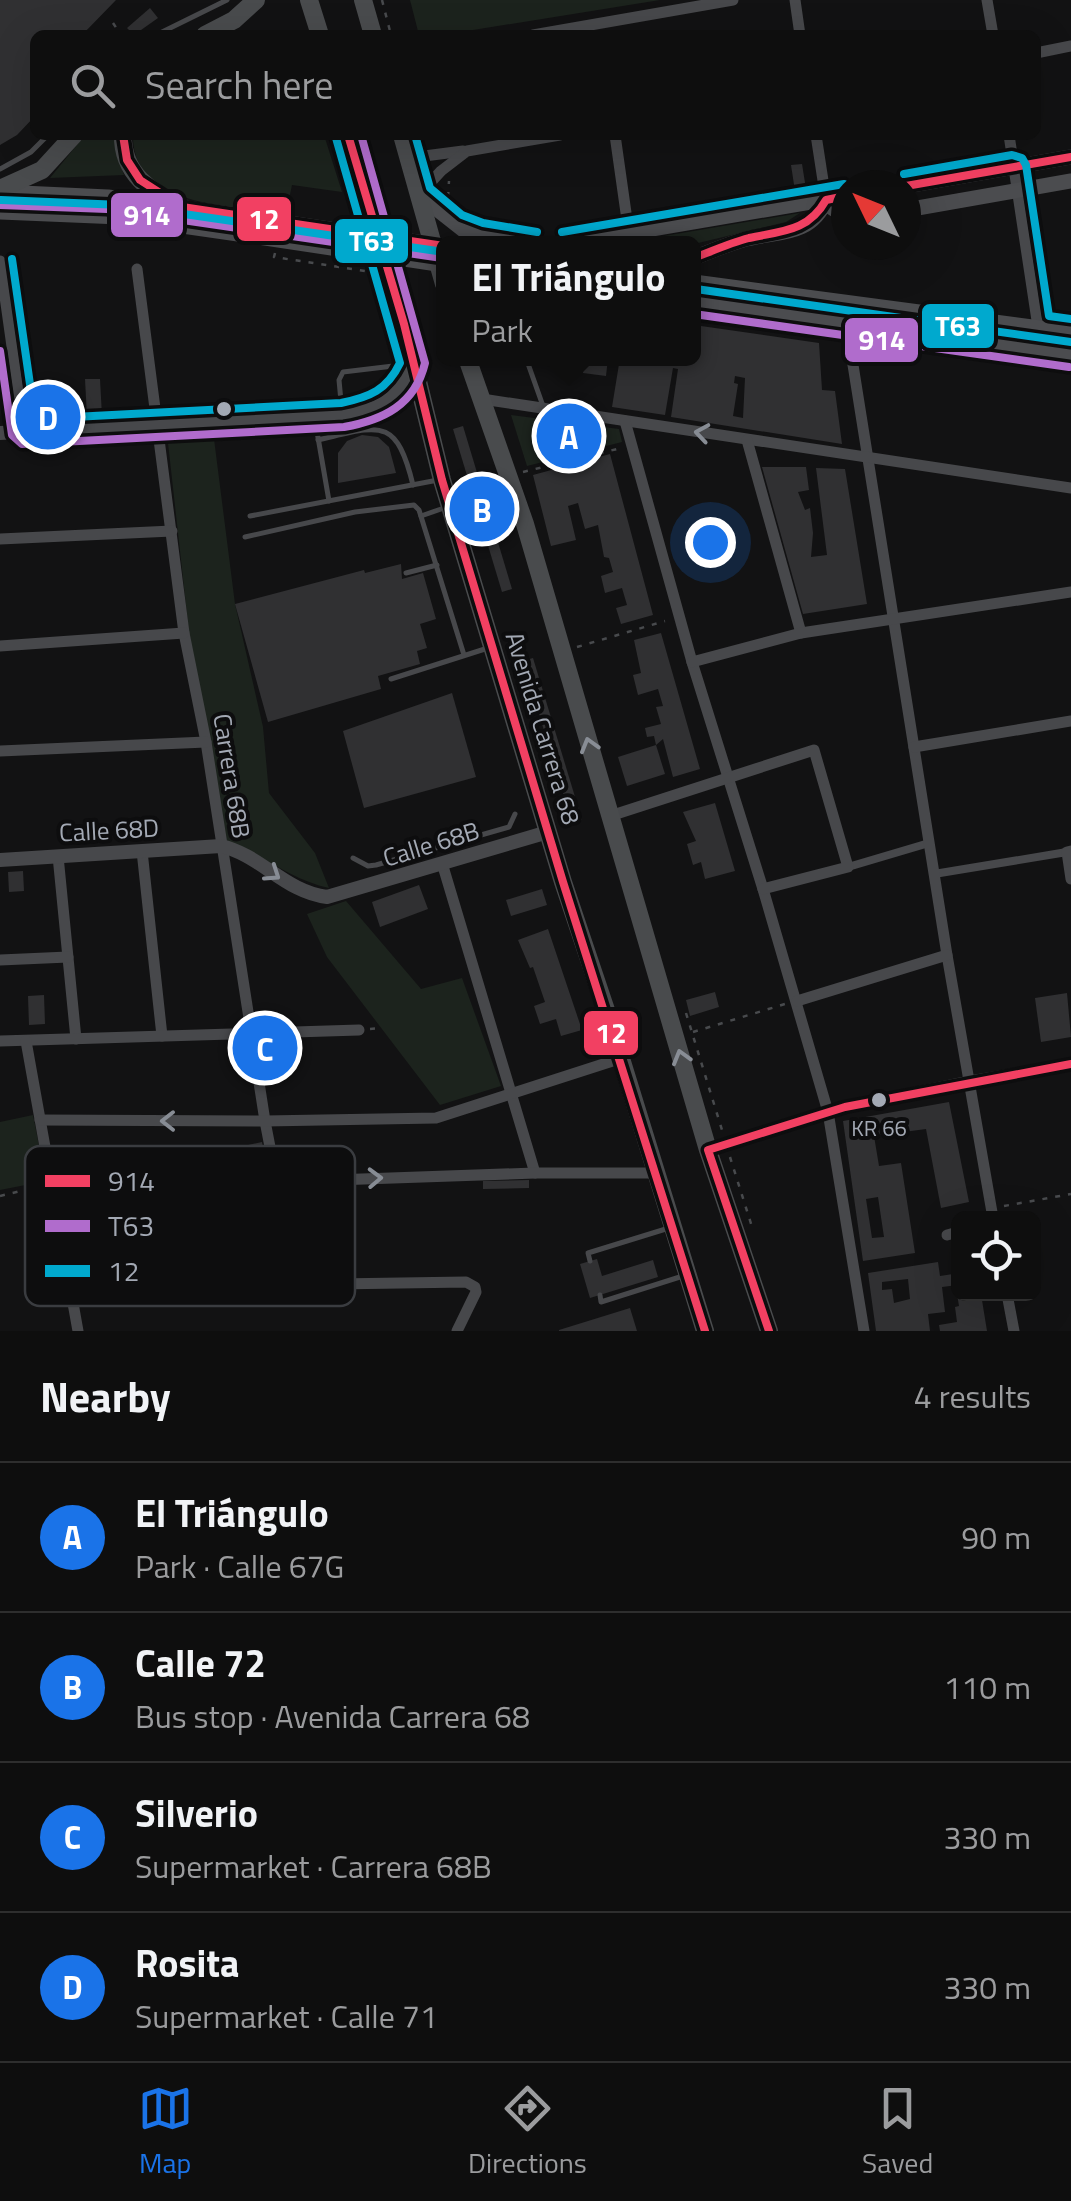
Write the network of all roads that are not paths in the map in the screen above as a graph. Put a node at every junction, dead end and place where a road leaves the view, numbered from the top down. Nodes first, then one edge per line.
1 (226, 0) edge
2 (256, 0) edge
3 (310, 0) edge
4 (363, 0) edge
5 (733, 0) edge
6 (794, 0) edge
7 (987, 0) edge
8 (600, 29) edge
9 (166, 30) edge
10 (215, 30) edge
11 (319, 30) edge
12 (372, 30) edge
13 (799, 30) edge
14 (991, 30) edge
15 (1071, 46) edge
16 (1041, 52) edge
17 (42, 140) edge
18 (69, 140) edge
19 (124, 140) edge
20 (349, 140) edge
21 (404, 140) edge
22 (531, 140) edge
23 (616, 140) edge
24 (817, 140) edge
25 (1010, 140) edge
26 (468, 151) junction
27 (1071, 157) edge
28 (409, 158) junction
29 (1014, 167) junction
30 (0, 169) edge
31 (1071, 180) edge
32 (921, 183) edge
33 (0, 190) edge
34 (1018, 190) junction
35 (419, 195) junction
36 (831, 199) edge
37 (826, 200) junction
38 (182, 207) junction
39 (831, 207) edge
40 (921, 207) edge
41 (0, 212) edge
42 (630, 234) junction
43 (489, 236) edge
44 (617, 236) edge
45 (436, 245) edge
46 (701, 255) edge
47 (436, 256) edge
48 (0, 262) edge
49 (436, 264) edge
50 (137, 269) dead end
51 (701, 283) edge
52 (701, 301) edge
53 (846, 321) junction
54 (1038, 327) junction
55 (1071, 332) edge
56 (1071, 355) edge
57 (413, 364) junction
58 (470, 366) edge
59 (529, 366) edge
60 (482, 399) junction
61 (544, 409) junction
62 (343, 415) junction
63 (314, 417) junction
64 (625, 421) junction
65 (157, 424) junction
66 (24, 432) junction
67 (0, 433) edge
68 (318, 440) junction
69 (747, 440) junction
70 (868, 458) junction
71 (442, 480) junction
72 (413, 485) junction
73 (1071, 488) edge
74 (329, 501) junction
75 (450, 506) junction
76 (250, 516) dead end
77 (421, 516) junction
78 (172, 530) junction
79 (245, 537) dead end
80 (0, 539) edge
81 (437, 565) junction
82 (406, 573) dead end
83 (1071, 592) edge
84 (893, 618) junction
85 (184, 633) junction
86 (801, 634) junction
87 (0, 646) edge
88 (493, 646) junction
89 (464, 655) junction
90 (692, 662) junction
91 (391, 679) dead end
92 (1071, 721) edge
93 (206, 742) junction
94 (914, 747) junction
95 (0, 751) edge
96 (728, 778) junction
97 (515, 814) dead end
98 (610, 816) junction
99 (548, 832) junction
100 (929, 843) junction
101 (221, 846) junction
102 (142, 851) junction
103 (1069, 852) edge
104 (58, 856) junction
105 (407, 856) junction
106 (353, 858) dead end
107 (0, 860) edge
108 (385, 863) junction
109 (442, 863) junction
110 (848, 868) junction
111 (412, 873) junction
112 (934, 874) junction
113 (1071, 879) edge
114 (390, 880) junction
115 (764, 889) junction
116 (947, 955) junction
117 (68, 957) junction
118 (0, 960) edge
119 (796, 1001) junction
120 (358, 1030) dead end
121 (252, 1033) junction
122 (162, 1036) junction
123 (76, 1039) junction
124 (26, 1041) junction
125 (0, 1042) edge
126 (622, 1058) junction
127 (1071, 1064) edge
128 (970, 1081) junction
129 (513, 1094) junction
130 (828, 1112) junction
131 (40, 1120) junction
132 (265, 1121) junction
133 (45, 1146) edge
134 (270, 1146) edge
135 (708, 1150) junction
136 (536, 1172) junction
137 (656, 1174) junction
138 (355, 1179) edge
139 (992, 1211) edge
140 (672, 1226) junction
141 (590, 1261) dead end
142 (687, 1274) junction
143 (355, 1285) edge
144 (600, 1295) dead end
145 (1008, 1301) edge
146 (73, 1306) edge
147 (78, 1331) edge
148 (457, 1331) edge
149 (705, 1331) edge
150 (769, 1331) edge
151 (864, 1331) edge
152 (1014, 1331) edge

1 - 9 lane
2 - 10 main road
3 - 11 main road
4 - 12 main road
5 - 8 street
6 - 13 street
7 - 14 street
15 - 16 street
17 - 30 lane
18 - 33 main road
19 - 38 main road
20 - 57 main road, Avenida Carrera 68
21 - 28 main road
22 - 26 street
23 - 42 street
24 - 37 street
25 - 29 street
26 - 28 street
26 - 35 street
27 - 29 main road
28 - 35 main road
29 - 32 main road
29 - 34 street
31 - 34 main road
33 - 38 main road
34 - 40 main road
34 - 54 street
35 - 43 main road
35 - 47 main road
36 - 37 main road
37 - 39 main road
37 - 42 main road
37 - 46 main road
38 - 45 main road, bridge
41 - 49 main road, bridge
42 - 44 main road
48 - 66 street
50 - 65 street, Carrera 68B
51 - 54 main road
52 - 53 main road
53 - 56 main road
53 - 70 street
54 - 55 main road
57 - 62 street
57 - 62 lane
57 - 71 main road, Avenida Carrera 68
58 - 60 main road, Avenida Carrera 68
59 - 61 lane
60 - 61 street
98 -> 60 main road, Avenida Carrera 68
61 - 64 street
62 - 63 street
63 - 65 street
63 - 68 lane
69 -> 64 street
64 - 90 street
65 - 66 street
65 - 78 street, Carrera 68B
66 - 67 street
68 - 72 lane
68 - 74 lane
69 - 70 street
69 - 86 street
70 - 73 street
70 - 84 street
71 - 72 lane
71 - 75 main road, Avenida Carrera 68
72 - 74 lane
74 - 76 lane
75 - 77 lane
75 - 88 main road, Avenida Carrera 68
77 - 79 lane
77 - 81 lane
78 - 80 street
78 - 85 street, Carrera 68B
81 - 82 lane
81 - 89 lane
83 - 84 street
84 - 86 street
84 - 94 street
85 - 87 street
85 - 93 street, Carrera 68B
86 - 90 street
88 - 89 lane
88 - 99 main road, Avenida Carrera 68
89 - 91 lane
90 - 96 street
92 - 94 street
93 - 95 street
93 - 101 street, Carrera 68B
94 - 100 street
96 - 98 street
96 - 110 street
96 - 115 street
97 - 105 lane
135 -> 98 main road, Avenida Carrera 68
99 - 109 street, Calle 68B
99 - 126 main road, Avenida Carrera 68
100 - 110 street
100 - 112 street
101 - 102 street, Calle 68D
101 -> 114 street, Calle 68B
101 - 121 street, Carrera 68B
102 - 104 street, Calle 68D
102 - 122 street
103 - 112 street
103 - 113 street
104 - 107 street, Calle 68D
104 - 117 street
105 - 108 lane
105 - 111 lane
106 - 108 lane
108 - 114 lane
109 - 111 street, Calle 68B
109 - 129 street
110 - 115 street
111 - 114 street, Calle 68B
112 - 116 street
115 - 119 street
116 - 119 street
116 - 128 street
117 - 118 street
117 - 123 street
119 - 130 street
120 - 121 street
121 - 122 street
121 - 132 street, Carrera 68B
122 - 123 street
123 - 124 street
124 - 125 street
124 - 131 street
126 - 129 street
126 - 137 main road, Avenida Carrera 68
127 - 128 street
128 - 130 street
128 - 139 street
129 - 132 street
129 - 136 street
130 - 135 street
130 - 151 street
132 -> 131 street
131 - 133 street
132 - 134 street, Carrera 68B
135 - 150 main road, Avenida Carrera 68
136 - 137 street
138 -> 136 street
137 - 140 main road, Avenida Carrera 68
140 - 141 lane
140 - 142 main road, Avenida Carrera 68
142 - 144 lane
142 - 149 main road, Avenida Carrera 68
143 - 148 street
145 - 152 street
146 - 147 street

